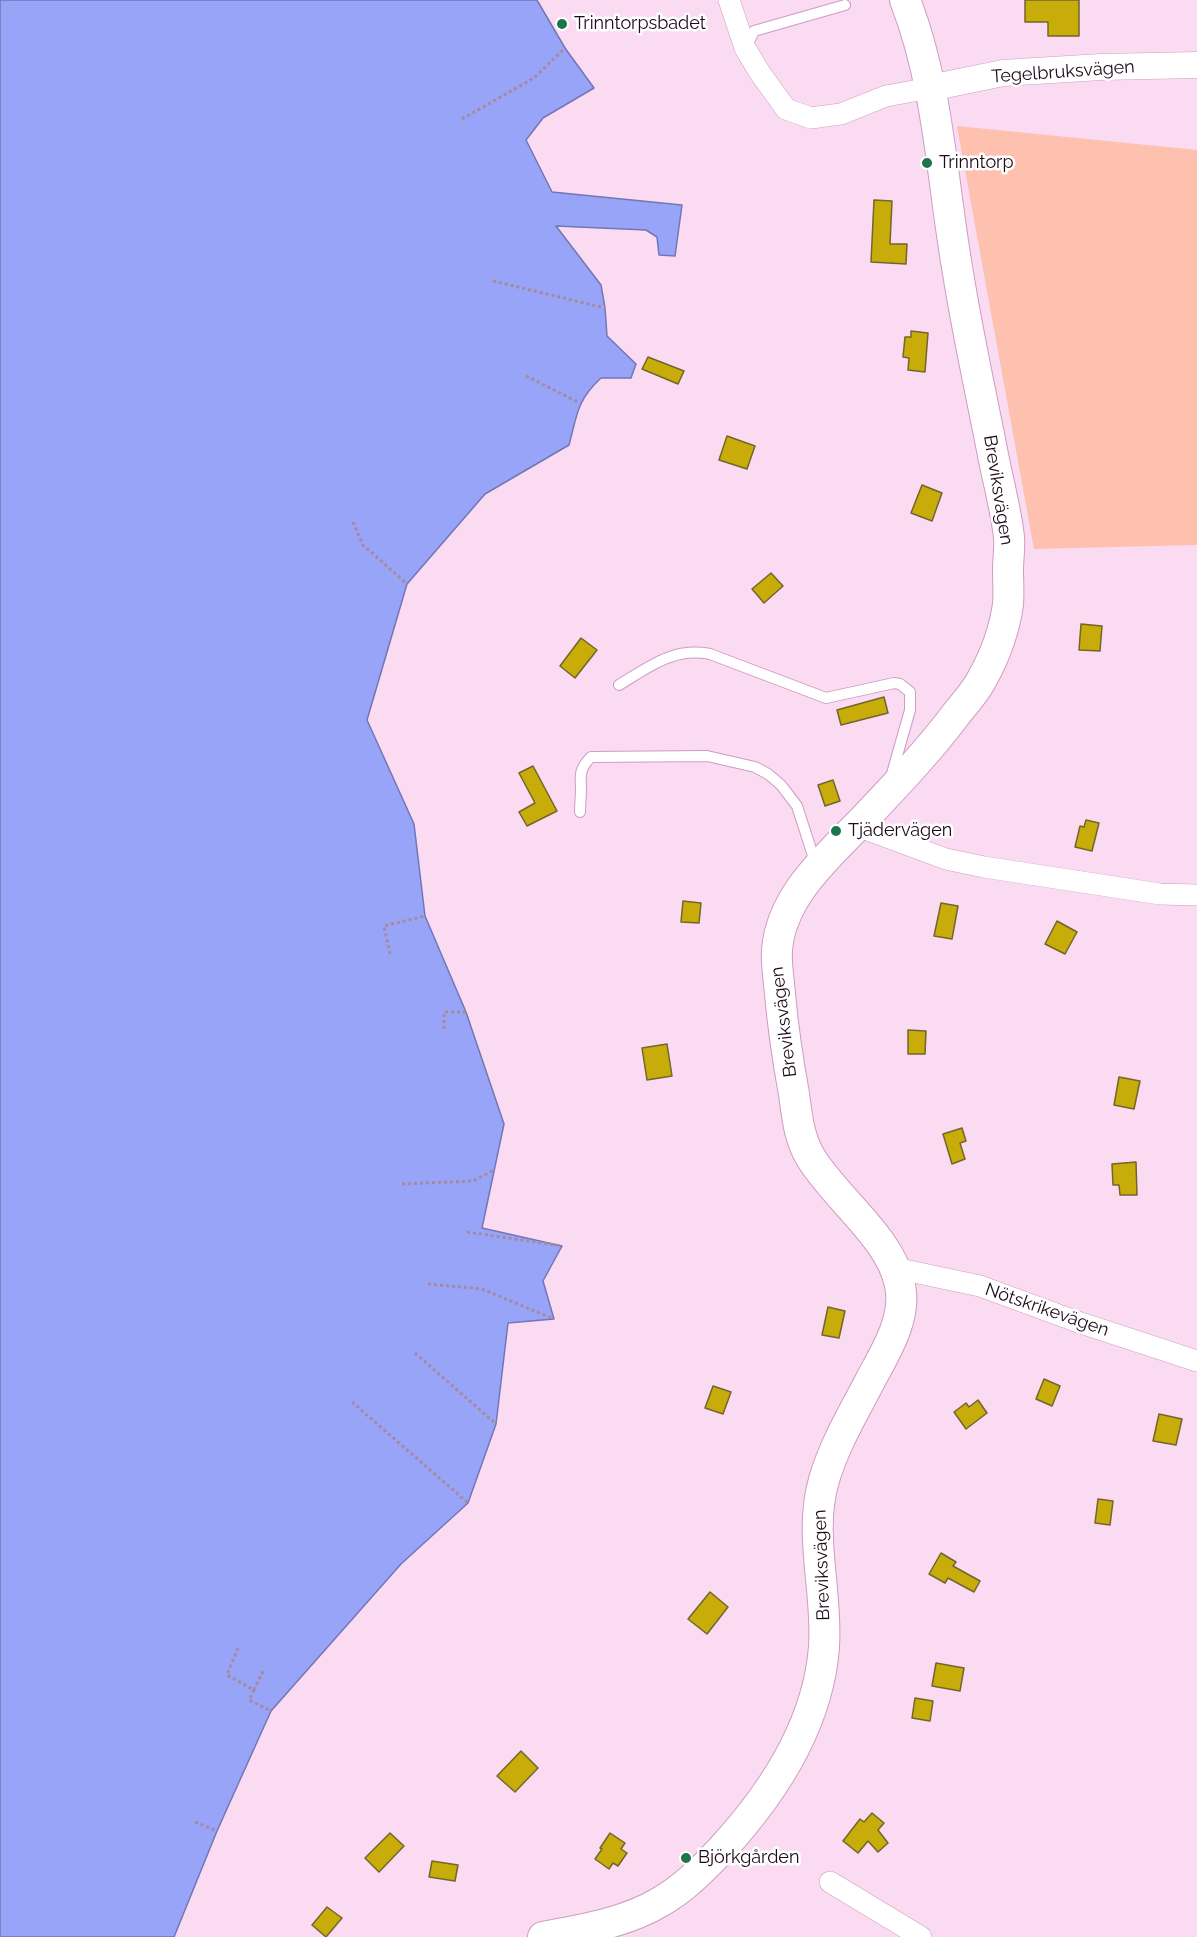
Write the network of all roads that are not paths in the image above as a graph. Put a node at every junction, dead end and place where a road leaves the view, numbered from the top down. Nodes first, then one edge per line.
1 (729, 0) edge
2 (905, 0) edge
3 (845, 5) dead end
4 (746, 48) junction
5 (1197, 65) edge
6 (930, 88) junction
7 (619, 685) dead end
8 (884, 797) junction
9 (580, 812) dead end
10 (857, 826) junction
11 (817, 868) junction
12 (1197, 895) edge
13 (895, 1268) junction
14 (1197, 1361) edge
15 (830, 1882) dead end
16 (543, 1937) edge
17 (921, 1937) edge

1 - 4 street
2 - 6 main road, Breviksvägen
3 - 4 lane
4 - 6 street
5 - 6 street, Tegelbruksvägen
6 - 8 main road, Breviksvägen
7 - 8 lane
8 - 10 main road, Breviksvägen
9 - 11 lane
10 - 11 main road, Breviksvägen
10 - 12 street
11 - 13 main road, Breviksvägen
13 - 14 street, Nötskrikevägen
13 - 16 main road, Breviksvägen
15 - 17 street

